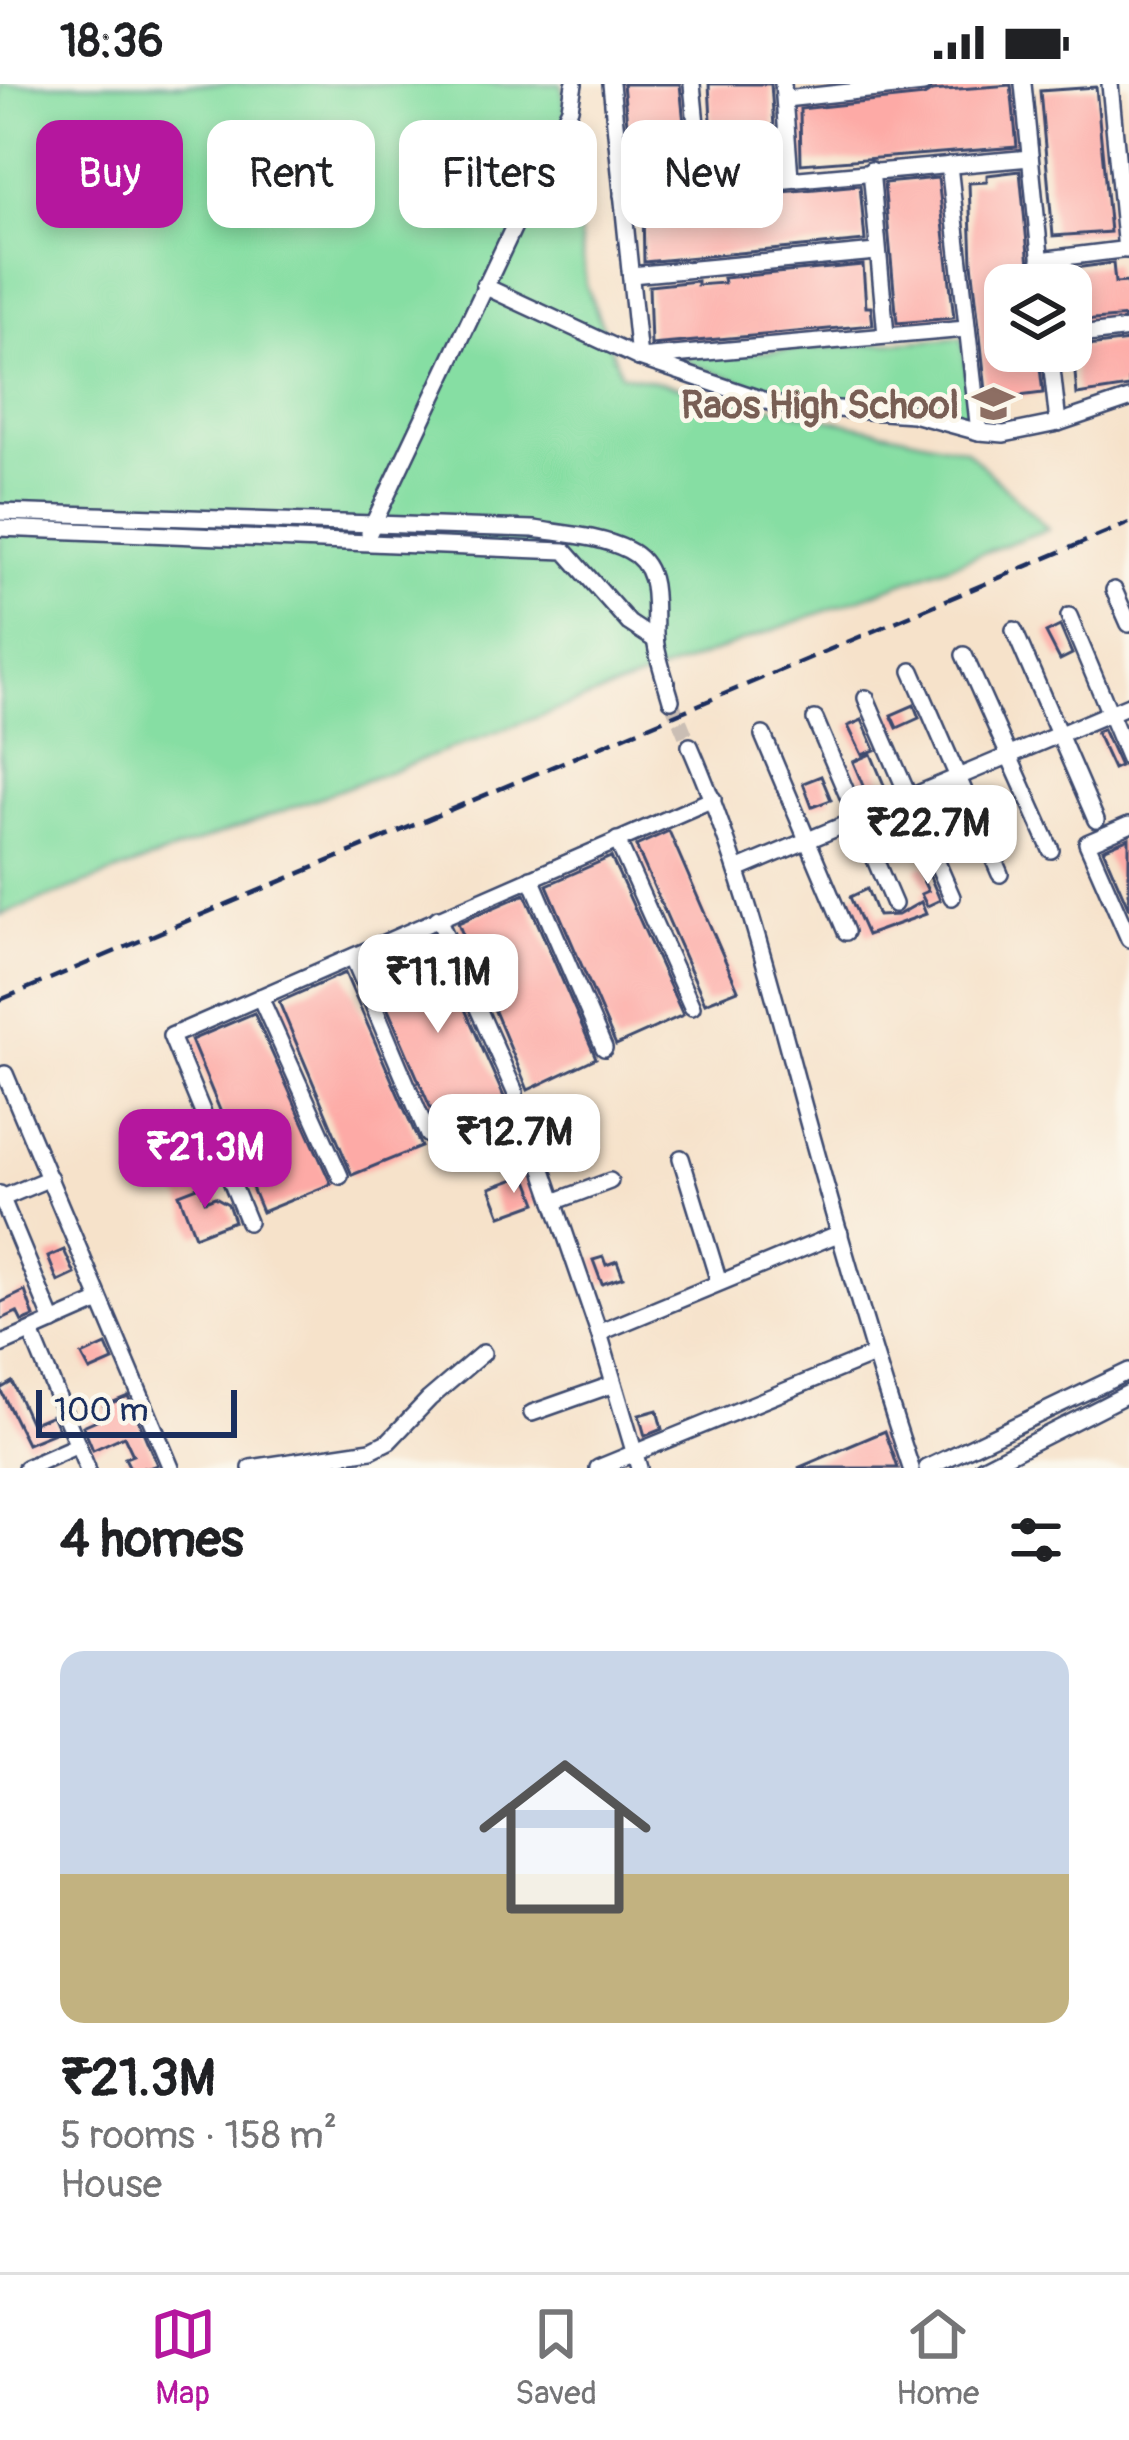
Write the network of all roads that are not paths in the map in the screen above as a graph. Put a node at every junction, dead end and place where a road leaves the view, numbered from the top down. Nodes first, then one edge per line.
1 (574, 84) edge
2 (611, 84) edge
3 (692, 84) edge
4 (923, 84) edge
5 (1023, 84) edge
6 (1110, 84) edge
7 (862, 87) edge
8 (784, 91) edge
9 (696, 120) edge
10 (1030, 158) junction
11 (949, 165) junction
12 (871, 170) junction
13 (790, 177) junction
14 (783, 178) edge
15 (621, 185) edge
16 (626, 228) edge
17 (1127, 250) edge
18 (876, 252) junction
19 (1040, 260) junction
20 (1040, 264) edge
21 (631, 275) junction
22 (484, 286) junction
23 (966, 329) junction
24 (1129, 329) edge
25 (1092, 333) edge
26 (886, 335) junction
27 (639, 358) junction
28 (1052, 372) edge
29 (1129, 399) edge
30 (1058, 423) junction
31 (980, 432) junction
32 (0, 512) edge
33 (0, 528) edge
34 (369, 533) junction
35 (578, 536) junction
36 (565, 551) junction
37 (1114, 590) dead end
38 (1069, 616) dead end
39 (1129, 624) edge
40 (1014, 630) dead end
41 (655, 640) junction
42 (964, 655) dead end
43 (912, 671) dead end
44 (866, 698) dead end
45 (671, 700) tunnel mouth
46 (1129, 705) edge
47 (1109, 713) junction
48 (815, 718) dead end
49 (1059, 734) junction
50 (763, 735) dead end
51 (690, 746) tunnel mouth
52 (1009, 754) junction
53 (1129, 759) edge
54 (958, 775) junction
55 (909, 796) junction
56 (713, 799) junction
57 (857, 818) junction
58 (1096, 820) dead end
59 (1129, 825) edge
60 (808, 839) junction
61 (617, 840) junction
62 (1052, 850) dead end
63 (737, 870) junction
64 (1000, 874) dead end
65 (530, 878) junction
66 (952, 897) dead end
67 (894, 904) dead end
68 (438, 918) junction
69 (846, 932) dead end
70 (1129, 939) edge
71 (353, 956) junction
72 (260, 998) junction
73 (692, 1007) dead end
74 (604, 1048) dead end
75 (5, 1074) dead end
76 (515, 1092) dead end
77 (428, 1136) dead end
78 (539, 1158) dead end
79 (681, 1158) dead end
80 (340, 1176) dead end
81 (50, 1178) junction
82 (610, 1180) dead end
83 (1, 1197) edge
84 (554, 1202) junction
85 (248, 1222) dead end
86 (840, 1233) junction
87 (719, 1282) junction
88 (100, 1301) junction
89 (53, 1322) junction
90 (31, 1332) junction
91 (599, 1333) junction
92 (0, 1346) edge
93 (482, 1353) dead end
94 (873, 1354) junction
95 (1129, 1371) edge
96 (614, 1384) junction
97 (1129, 1394) edge
98 (532, 1413) dead end
99 (78, 1445) junction
100 (637, 1461) edge
101 (26, 1468) edge
102 (87, 1468) edge
103 (171, 1468) edge
104 (251, 1468) edge
105 (598, 1468) edge
106 (911, 1468) edge
107 (927, 1468) edge
108 (982, 1468) edge

1 - 22 street
2 - 15 street
3 - 9 street
4 - 7 street
5 - 10 street
6 - 17 street
7 - 8 street
8 - 13 street
10 - 11 street
10 - 19 street
11 - 12 street
11 - 23 street
12 - 13 street
12 - 18 street
13 - 14 street
16 - 21 street
17 - 19 street
18 - 21 street
18 - 26 street
19 - 20 street
21 - 27 street
22 - 27 street
22 - 34 street
23 - 26 street
23 - 31 street
24 - 25 street
26 - 27 street
27 - 31 street
28 - 30 street
29 - 30 street
30 - 31 street
32 - 34 street
33 - 34 street
34 - 35 street
34 - 36 street
35 - 36 street
35 - 41 street
36 - 41 street
37 - 39 street
38 - 47 street
40 - 49 street
41 - 45 street
42 - 52 street
43 - 54 street
44 - 55 street
46 - 47 street
47 - 49 street
47 - 53 street
48 - 57 street
49 - 52 street
49 - 58 street
50 - 60 street
51 - 56 street
52 - 54 street
52 - 62 street
54 - 55 street
54 - 64 street
55 - 57 street
55 - 66 street
56 - 61 street
56 - 63 street
57 - 60 street
57 - 67 street
59 - 70 street
60 - 63 street
60 - 69 street
61 - 65 street
61 - 73 street
63 - 86 street
65 - 68 street
65 - 74 street
68 - 71 street
68 - 76 street
71 - 72 street
71 - 77 street
72 - 80 street
72 - 85 street
75 - 81 street
78 - 84 street
79 - 87 street
81 - 83 street
81 - 88 street
82 - 84 street
83 - 89 street
84 - 91 street
86 - 87 street
86 - 94 street
87 - 91 street
88 - 89 street
88 - 103 street
89 - 90 street
90 - 92 street
90 - 99 street
91 - 96 street
93 - 104 street
94 - 100 street
94 - 106 street
95 - 107 street
96 - 98 street
96 - 100 street
97 - 108 street
99 - 101 street
99 - 102 street
100 - 105 street

